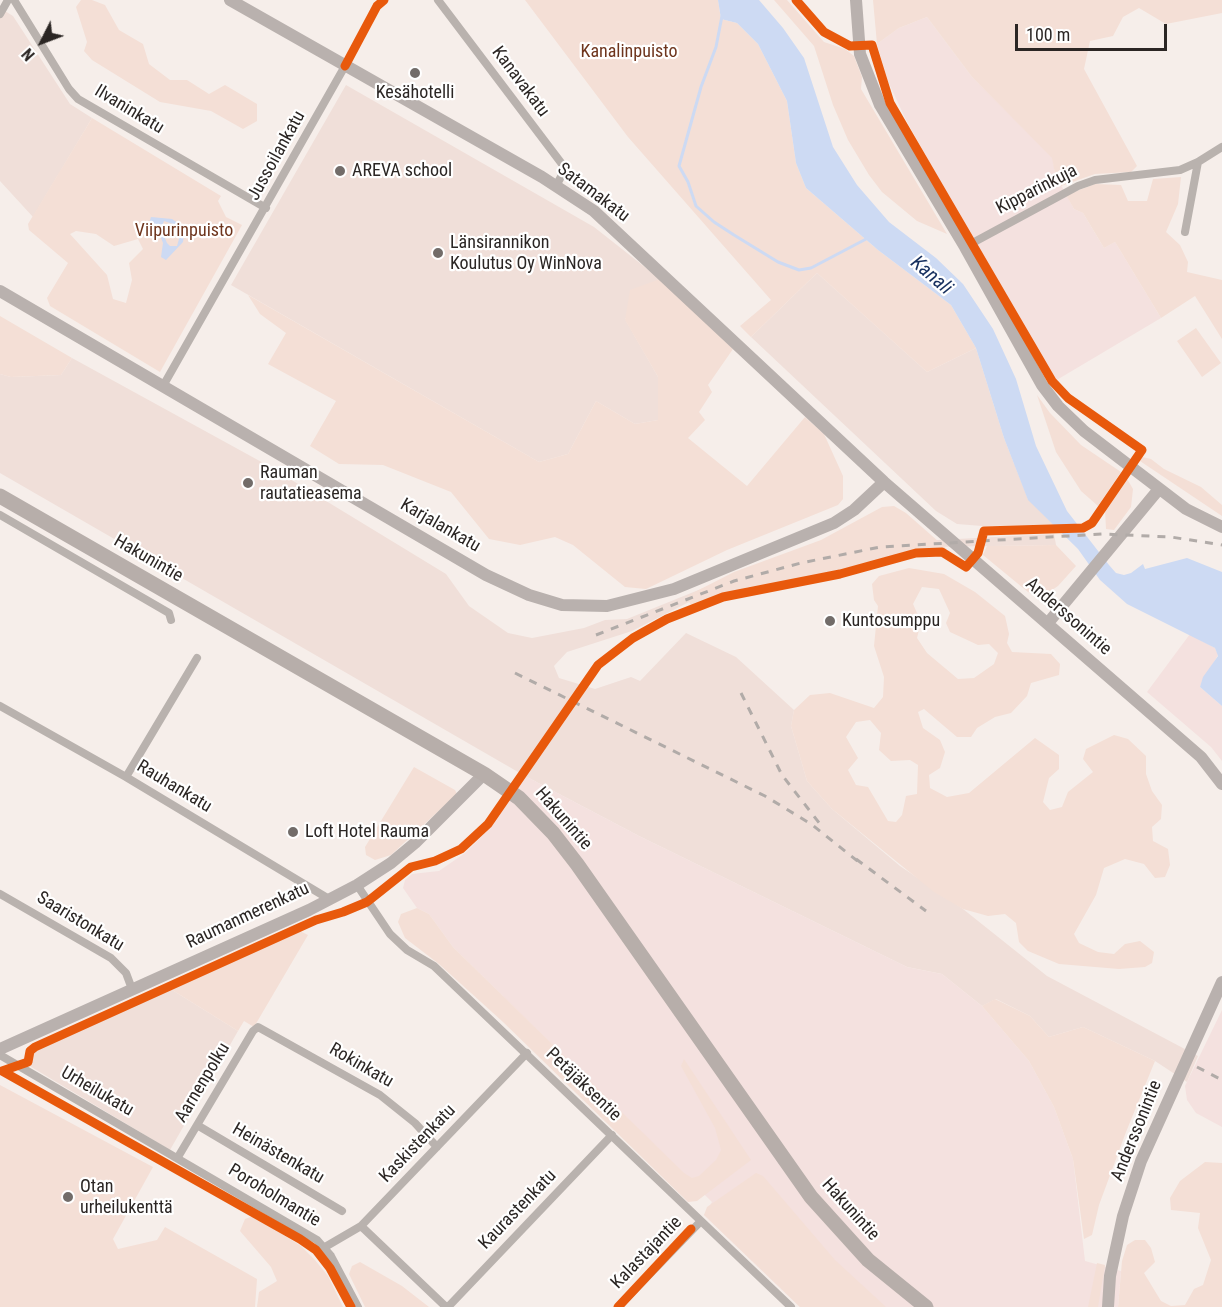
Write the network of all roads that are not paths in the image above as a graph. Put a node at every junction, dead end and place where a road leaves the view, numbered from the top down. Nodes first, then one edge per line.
1 (8, 0) edge
2 (14, 0) edge
3 (230, 0) edge
4 (438, 0) edge
5 (856, 0) edge
6 (0, 14) edge
7 (345, 66) junction
8 (1222, 147) edge
9 (1198, 162) junction
10 (556, 186) junction
11 (266, 208) junction
12 (1185, 232) dead end
13 (965, 247) junction
14 (0, 291) edge
15 (163, 386) junction
16 (884, 482) junction
17 (1159, 489) junction
18 (0, 496) edge
19 (0, 515) edge
20 (1222, 527) edge
21 (171, 621) dead end
22 (1048, 623) junction
23 (197, 658) dead end
24 (0, 706) edge
25 (484, 774) junction
26 (126, 777) junction
27 (1222, 784) edge
28 (357, 885) junction
29 (0, 894) edge
30 (329, 899) junction
31 (1222, 982) edge
32 (132, 989) junction
33 (258, 1027) joint
34 (0, 1049) edge
35 (526, 1053) junction
36 (0, 1055) edge
37 (197, 1125) junction
38 (612, 1136) junction
39 (438, 1147) junction
40 (178, 1157) junction
41 (342, 1211) dead end
42 (700, 1222) junction
43 (361, 1226) junction
44 (324, 1247) junction
45 (1107, 1305) edge
46 (787, 1306) edge
47 (358, 1307) edge
48 (447, 1307) edge
49 (618, 1307) edge
50 (926, 1307) edge

1 - 6 street
2 - 11 street, Ilvaninkatu
3 - 7 main road, Satamakatu
4 - 10 street, Kanavakatu
5 - 13 main road
7 - 10 main road, Satamakatu
7 - 11 street, Jussoilankatu
8 - 9 street, Kipparinkuja
9 - 12 street
9 - 13 street, Kipparinkuja
10 - 16 main road, Satamakatu
11 - 15 street, Jussoilankatu
13 - 17 main road
14 - 15 main road, Karjalankatu
15 - 16 main road, Karjalankatu
16 - 22 main road, Anderssonintie
17 - 20 main road
17 - 22 main road
18 - 25 highway, Hakunintie
19 - 21 street
22 - 27 main road, Anderssonintie
23 - 26 street
24 - 26 street, Rauhankatu
25 - 28 main road, Raumanmerenkatu
25 - 50 highway, Hakunintie
26 - 30 street, Rauhankatu
28 - 30 main road, Raumanmerenkatu
28 - 35 street, Petäjäksentie
29 - 32 street, Saaristonkatu
30 - 32 main road, Raumanmerenkatu
31 - 45 main road, Anderssonintie
32 - 34 main road, Raumanmerenkatu
33 - 37 street, Aarnenpolku
33 - 39 street, Rokinkatu
35 - 38 street, Petäjäksentie
35 - 39 street, Kaskistenkatu
36 - 40 street, Urheilukatu
37 - 40 street, Aarnenpolku
37 - 41 street, Heinästenkatu
38 - 42 street, Petäjäksentie
38 - 48 street, Kaurastenkatu
39 - 43 street, Kaskistenkatu
40 - 44 street, Poroholmantie
42 - 46 street, Petäjäksentie
42 - 49 street, Kalastajantie
43 - 44 street, Kaskistenkatu
43 - 48 street
44 - 47 street, Poroholmantie

